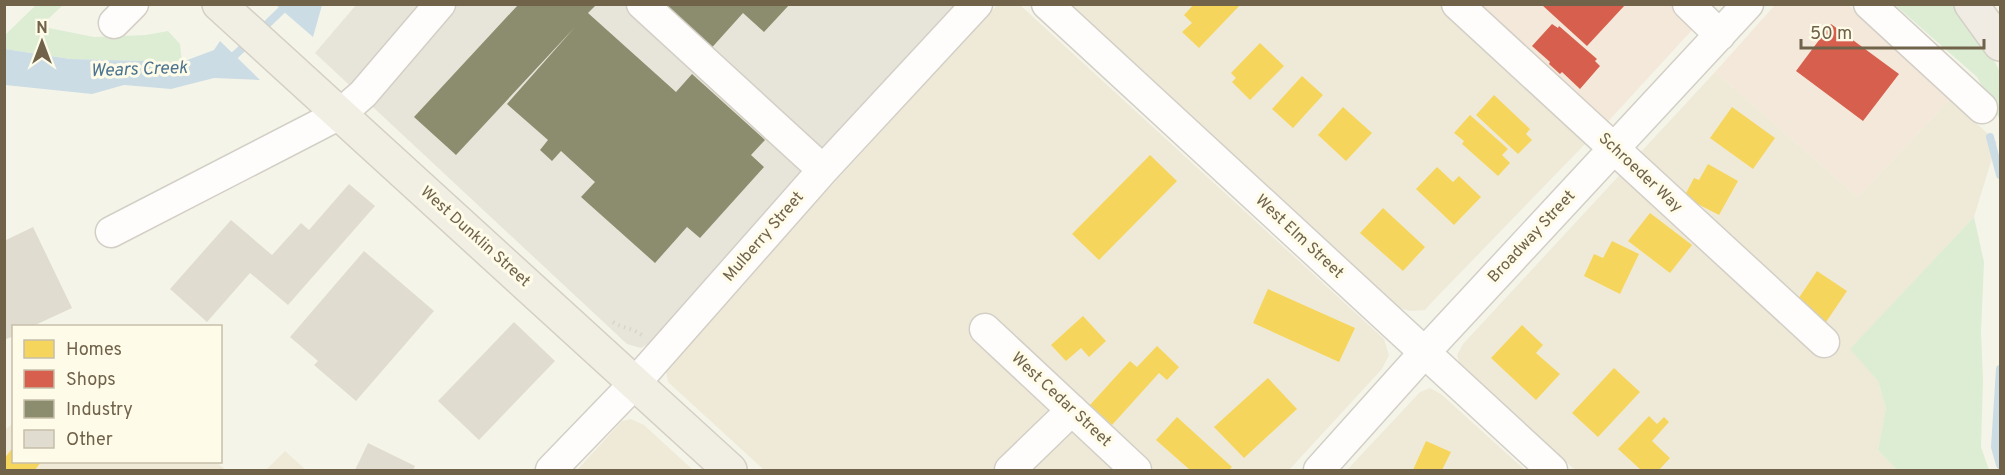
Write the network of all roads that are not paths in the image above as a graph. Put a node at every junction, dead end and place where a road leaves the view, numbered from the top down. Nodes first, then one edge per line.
1 (440, 4) edge
2 (642, 4) edge
3 (977, 4) edge
4 (1047, 4) edge
5 (1457, 4) edge
6 (1688, 4) edge
7 (1748, 4) edge
8 (1869, 4) edge
9 (1971, 4) edge
10 (221, 6) edge
11 (1720, 35) junction
12 (2001, 44) edge
13 (1982, 108) dead end
14 (340, 114) junction
15 (1614, 149) junction
16 (823, 171) junction
17 (111, 232) dead end
18 (985, 329) dead end
19 (1824, 342) dead end
20 (1424, 353) junction
21 (635, 383) junction
22 (1072, 410) junction
23 (551, 471) edge
24 (730, 471) edge
25 (1010, 471) edge
26 (1136, 471) edge
27 (1319, 471) edge
28 (1552, 471) edge

1 - 14 street
2 - 16 street
3 - 16 street, Mulberry Street
4 - 20 street, West Elm Street
5 - 15 street, Schroeder Way
6 - 11 street
7 - 11 street, Broadway Street
8 - 13 street
9 - 12 highway
10 - 14 main road, West Dunklin Street
11 - 15 street, Broadway Street
14 - 17 street
14 - 21 main road, West Dunklin Street
15 - 19 street, Schroeder Way
15 - 20 street, Broadway Street
16 - 21 street, Mulberry Street
18 - 22 street, West Cedar Street
20 - 27 street, Broadway Street
20 - 28 street, West Elm Street
21 - 23 street, Mulberry Street
21 - 24 main road, West Dunklin Street
22 - 25 street
22 - 26 street, West Cedar Street

